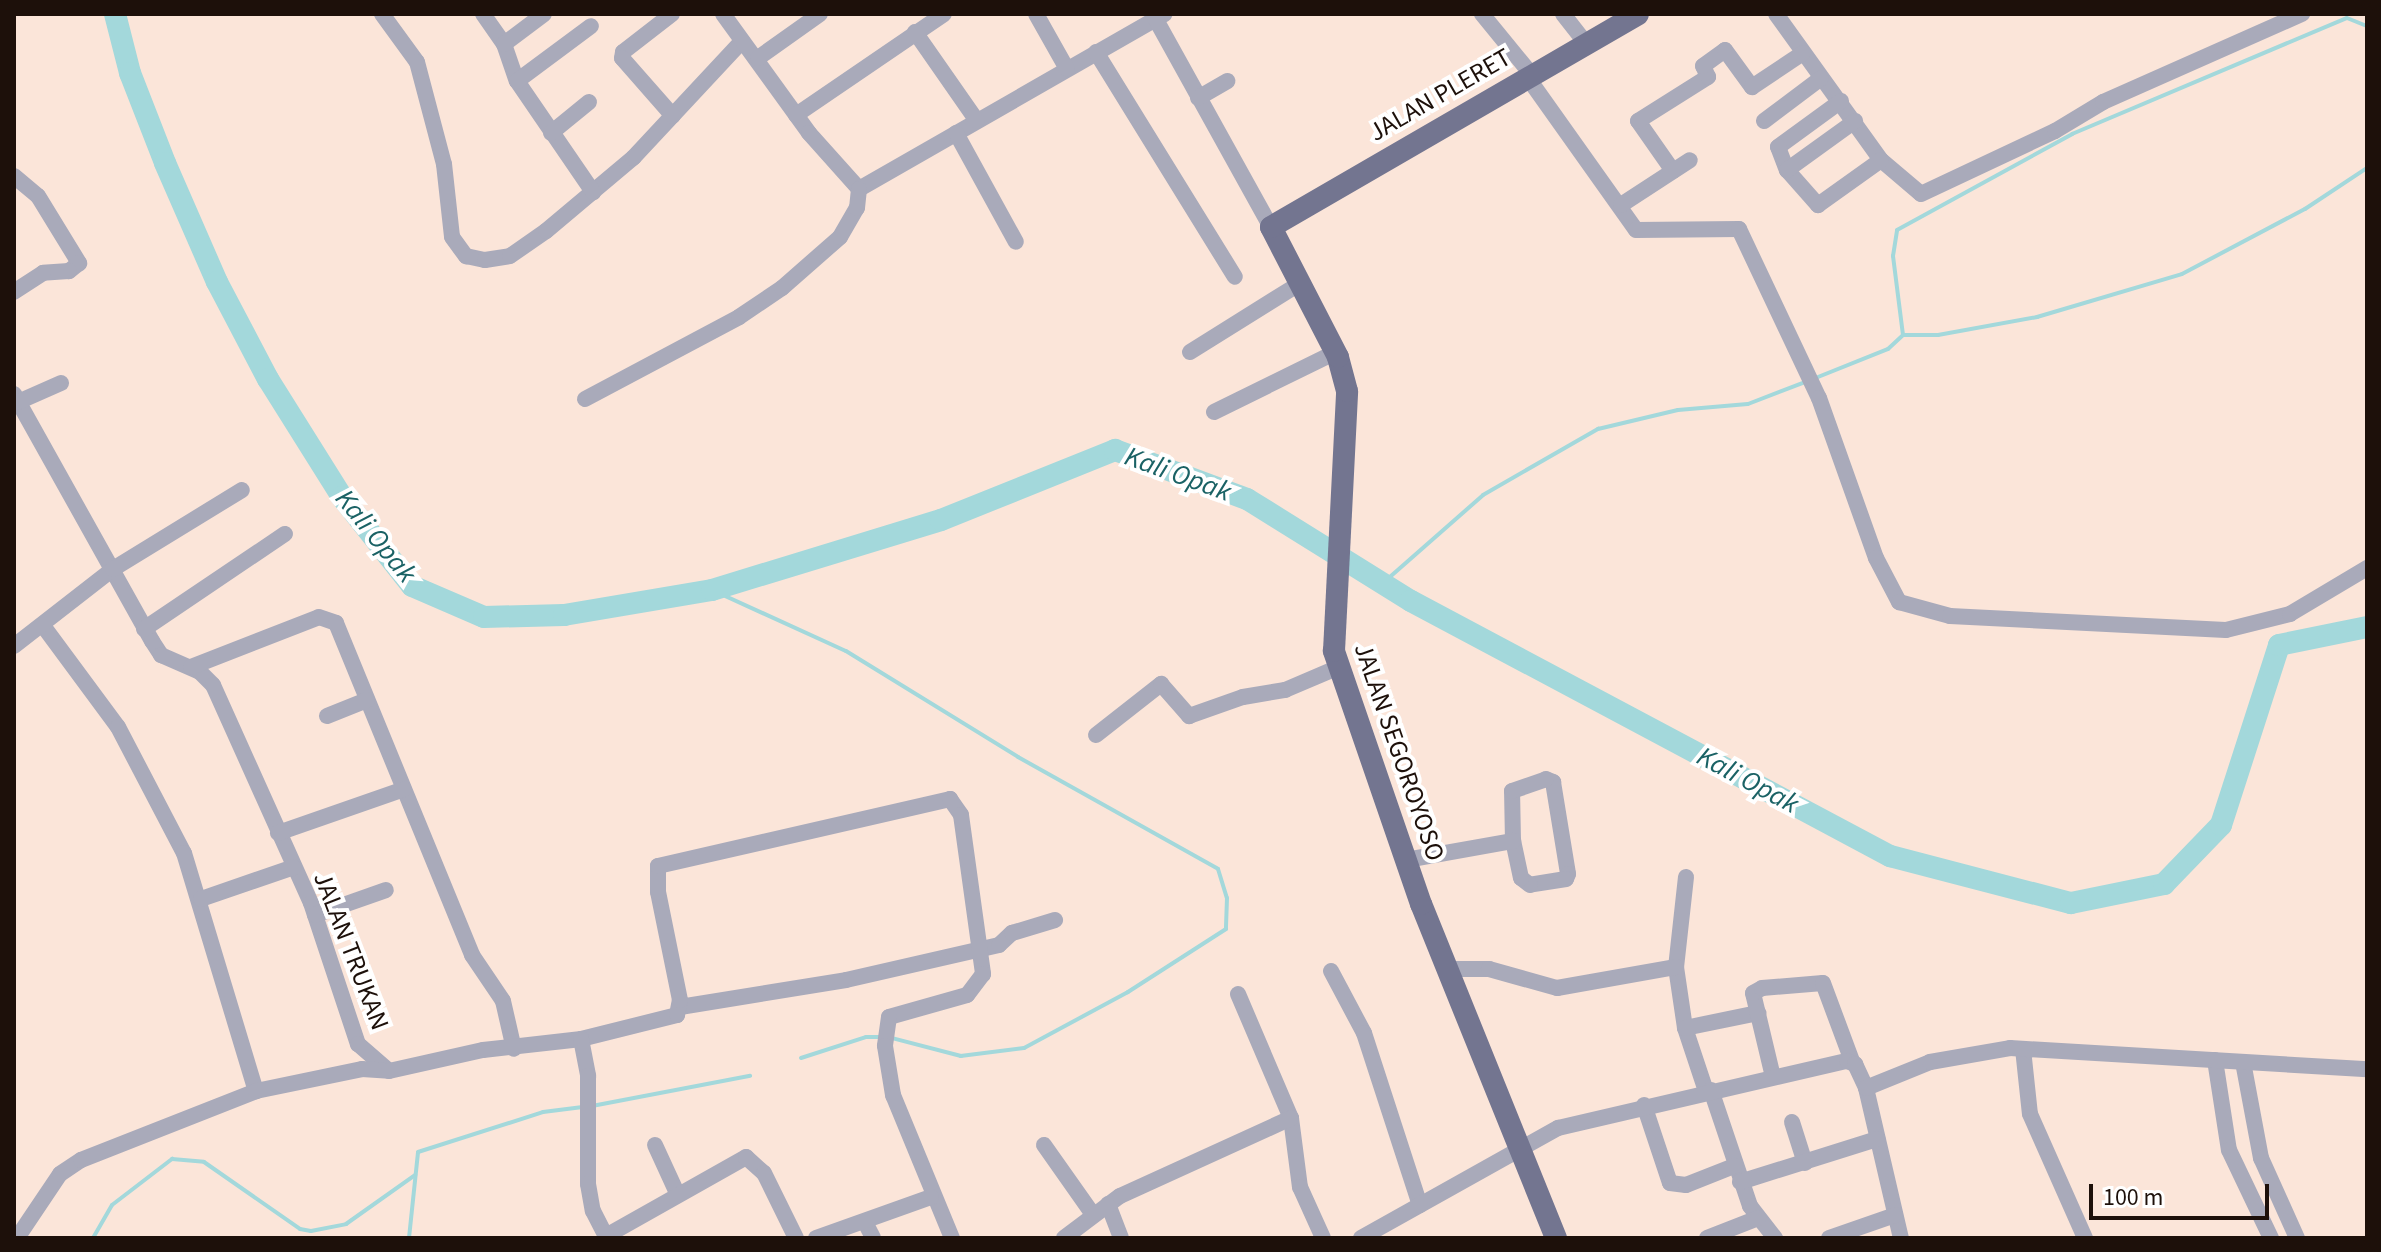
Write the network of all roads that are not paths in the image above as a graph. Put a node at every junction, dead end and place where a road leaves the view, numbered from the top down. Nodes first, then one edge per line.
1 (382, 14) edge
2 (483, 14) edge
3 (544, 14) edge
4 (672, 14) edge
5 (723, 14) edge
6 (820, 14) edge
7 (944, 14) edge
8 (1036, 14) edge
9 (1482, 14) edge
10 (1563, 14) edge
11 (1638, 14) edge
12 (1776, 14) edge
13 (2302, 14) edge
14 (1149, 18) edge
15 (591, 26) dead end
16 (915, 32) junction
17 (742, 41) junction
18 (1586, 43) junction
19 (504, 44) junction
20 (1096, 52) junction
21 (1803, 53) junction
22 (758, 58) junction
23 (1067, 69) junction
24 (1530, 76) junction
25 (1821, 78) junction
26 (517, 81) junction
27 (1228, 81) dead end
28 (1198, 98) junction
29 (1841, 101) junction
30 (589, 102) dead end
31 (796, 115) junction
32 (673, 116) junction
33 (977, 121) junction
34 (1764, 121) dead end
35 (1855, 121) junction
36 (551, 133) junction
37 (956, 133) junction
38 (1690, 160) dead end
39 (1881, 160) junction
40 (1787, 170) junction
41 (1673, 171) junction
42 (14, 176) edge
43 (859, 189) junction
44 (593, 192) junction
45 (1621, 205) junction
46 (1271, 227) junction
47 (1016, 242) dead end
48 (1235, 277) dead end
49 (1299, 284) junction
50 (14, 292) edge
51 (1190, 352) dead end
52 (1336, 352) junction
53 (61, 383) dead end
54 (16, 398) edge
55 (585, 399) dead end
56 (1214, 412) dead end
57 (242, 490) dead end
58 (285, 534) dead end
59 (2367, 568) edge
60 (113, 569) junction
61 (44, 627) junction
62 (144, 629) junction
63 (20, 643) edge
64 (14, 656) edge
65 (191, 667) junction
66 (1339, 667) junction
67 (367, 700) junction
68 (327, 716) dead end
69 (1096, 735) dead end
70 (404, 789) junction
71 (278, 833) junction
72 (1513, 841) junction
73 (1406, 860) junction
74 (294, 867) junction
75 (1686, 877) dead end
76 (386, 890) dead end
77 (201, 899) junction
78 (315, 915) junction
79 (1055, 920) dead end
80 (983, 948) junction
81 (1676, 967) junction
82 (1447, 969) junction
83 (1331, 971) dead end
84 (1238, 994) dead end
85 (680, 1007) junction
86 (1758, 1013) junction
87 (1685, 1028) junction
88 (581, 1039) junction
89 (514, 1049) junction
90 (2023, 1049) junction
91 (2215, 1060) junction
92 (1852, 1061) junction
93 (2243, 1062) junction
94 (2367, 1069) edge
95 (389, 1071) junction
96 (1773, 1077) junction
97 (1866, 1088) junction
98 (256, 1091) junction
99 (1709, 1091) junction
100 (1644, 1105) junction
101 (1291, 1118) junction
102 (1792, 1122) dead end
103 (1877, 1139) junction
104 (655, 1145) dead end
105 (1044, 1145) dead end
106 (1520, 1152) junction
107 (1805, 1163) junction
108 (1737, 1174) junction
109 (677, 1193) junction
110 (931, 1197) junction
111 (1108, 1204) junction
112 (1420, 1205) junction
113 (1092, 1213) junction
114 (1895, 1215) junction
115 (1758, 1218) junction
116 (865, 1222) junction
117 (606, 1237) edge
118 (791, 1237) edge
119 (17, 1238) edge
120 (816, 1238) edge
121 (873, 1238) edge
122 (952, 1238) edge
123 (1064, 1238) edge
124 (1121, 1238) edge
125 (1323, 1238) edge
126 (1361, 1238) edge
127 (1556, 1238) edge
128 (1707, 1238) edge
129 (1775, 1238) edge
130 (1829, 1238) edge
131 (1901, 1238) edge
132 (2085, 1238) edge
133 (2271, 1238) edge
134 (2297, 1238) edge

1 - 44 street
2 - 19 street
3 - 19 street
4 - 32 street
5 - 17 street
6 - 22 street
7 - 16 street
8 - 23 street
9 - 24 street
10 - 18 street
11 - 18 main road, JALAN PLERET
12 - 21 street
13 - 39 street
14 - 20 street
14 - 28 street
15 - 26 street
16 - 31 street
16 - 33 street
17 - 22 street
17 - 32 street
18 - 24 main road, JALAN PLERET
19 - 26 street
20 - 23 street
20 - 48 street
21 - 25 street
21 - 41 street
22 - 31 street
23 - 33 street
24 - 45 street
24 - 46 main road, JALAN PLERET
25 - 29 street
25 - 34 street
26 - 36 street
27 - 28 street
28 - 46 street
29 - 35 street
29 - 40 street
30 - 36 street
31 - 43 street
32 - 44 street
33 - 37 street
35 - 39 street
35 - 40 street
36 - 44 street
37 - 43 street
37 - 47 street
38 - 41 street
39 - 40 street
41 - 45 street
42 - 50 street
43 - 55 street
45 - 59 street
46 - 49 main road, JALAN SEGOROYOSO
49 - 51 street
49 - 52 main road, JALAN SEGOROYOSO
52 - 56 street
52 - 66 main road, JALAN SEGOROYOSO
53 - 54 street
54 - 60 street
57 - 60 street
58 - 62 street
60 - 61 street
60 - 62 street
61 - 63 street
61 - 77 street
62 - 65 street
63 - 64 street
65 - 67 street
65 - 71 street, JALAN TRUKAN
66 - 69 street
66 - 73 main road, JALAN SEGOROYOSO
67 - 68 street
67 - 70 street
70 - 71 street
70 - 89 street
71 - 74 street, JALAN TRUKAN
72 - 72 street
72 - 73 street
73 - 82 main road, JALAN SEGOROYOSO
74 - 77 street
74 - 78 street, JALAN TRUKAN
75 - 81 street
76 - 78 street
77 - 98 street
78 - 95 street, JALAN TRUKAN
79 - 80 street
80 - 85 street
80 - 85 street
80 - 110 street
81 - 82 street
81 - 87 street
82 - 106 main road, JALAN SEGOROYOSO
83 - 112 street
84 - 101 street
85 - 88 street
86 - 87 street
86 - 92 street
86 - 96 street
87 - 99 street
88 - 89 street
88 - 117 street
89 - 95 street
90 - 91 street
90 - 97 street
90 - 132 street
91 - 93 street
91 - 133 street
92 - 96 street
92 - 97 street
93 - 94 street
93 - 134 street
95 - 98 street
96 - 99 street
97 - 103 street
98 - 119 street
99 - 100 street
99 - 108 street
100 - 106 street
100 - 108 street
101 - 111 street
101 - 125 street
102 - 107 street
103 - 107 street
103 - 114 street
104 - 109 street
105 - 113 street
106 - 112 street
106 - 127 main road, JALAN SEGOROYOSO
107 - 108 street
108 - 115 street
109 - 117 street
109 - 118 street
110 - 116 street
110 - 122 street
111 - 113 street
111 - 124 street
112 - 126 street
113 - 123 street
114 - 130 street
114 - 131 street
115 - 128 street
115 - 129 street
116 - 120 street
116 - 121 street

